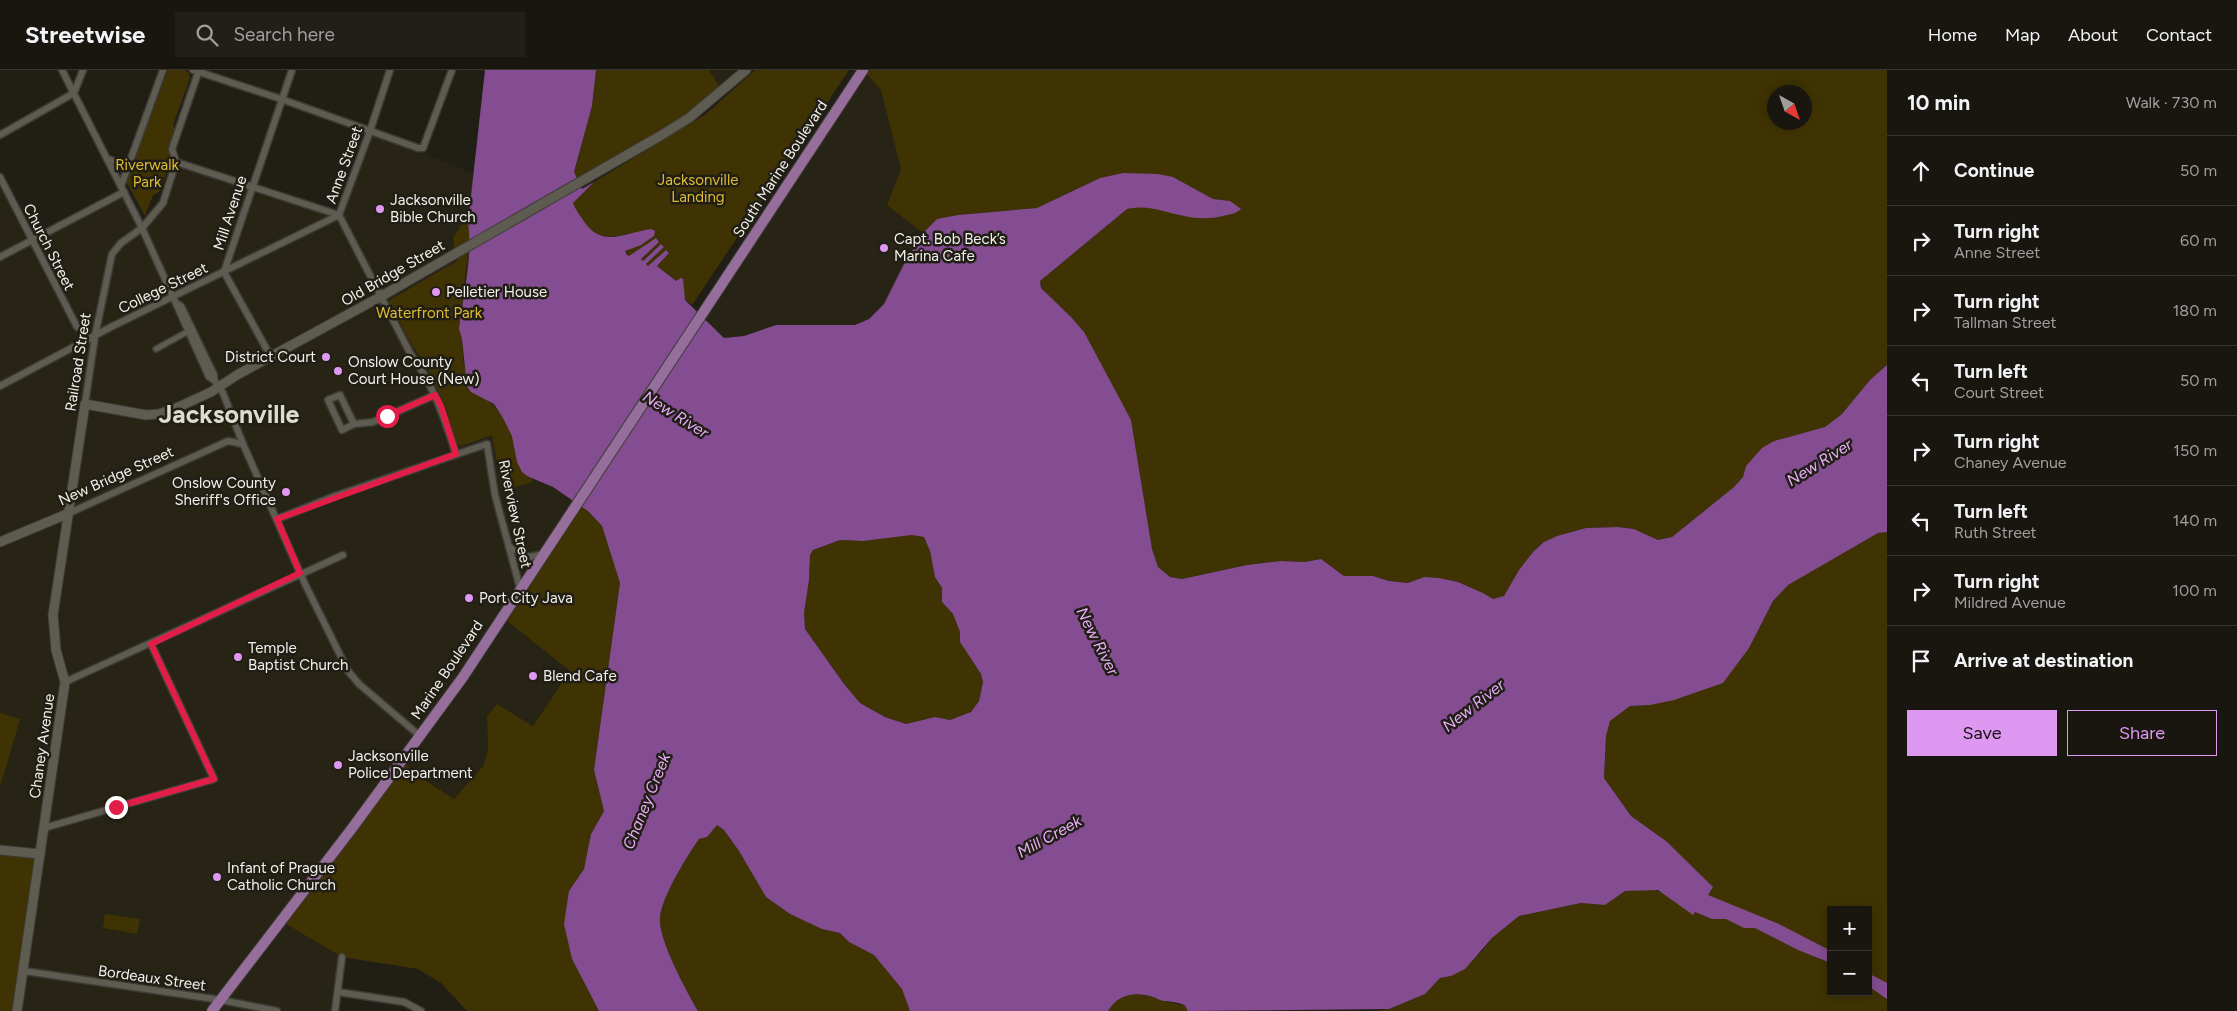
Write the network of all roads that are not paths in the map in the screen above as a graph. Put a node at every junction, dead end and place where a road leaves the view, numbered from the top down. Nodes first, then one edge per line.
1 (62, 70) edge
2 (83, 70) edge
3 (163, 70) edge
4 (292, 70) edge
5 (390, 70) edge
6 (452, 70) edge
7 (746, 70) edge
8 (863, 70) edge
9 (197, 71) edge
10 (74, 93) junction
11 (282, 98) junction
12 (370, 131) junction
13 (0, 135) edge
14 (107, 159) junction
15 (130, 161) junction
16 (176, 162) junction
17 (0, 177) edge
18 (252, 186) junction
19 (122, 189) junction
20 (339, 215) junction
21 (142, 228) junction
22 (31, 240) junction
23 (0, 257) edge
24 (224, 272) junction
25 (721, 284) joint
26 (380, 297) junction
27 (175, 300) junction
28 (77, 327) dead end
29 (187, 332) junction
30 (95, 336) junction
31 (156, 349) dead end
32 (271, 357) junction
33 (216, 384) junction
34 (0, 386) edge
35 (435, 395) junction
36 (85, 404) junction
37 (354, 424) junction
38 (243, 444) junction
39 (456, 454) junction
40 (67, 514) junction
41 (277, 519) junction
42 (0, 542) edge
43 (509, 547) junction
44 (544, 554) junction
45 (342, 555) dead end
46 (300, 573) junction
47 (520, 588) junction
48 (151, 644) junction
49 (65, 682) junction
50 (420, 736) junction
51 (44, 828) junction
52 (0, 850) edge
53 (40, 854) junction
54 (342, 957) dead end
55 (24, 971) junction
56 (338, 992) junction
57 (221, 1000) junction
58 (17, 1011) edge
59 (212, 1011) edge
60 (277, 1011) edge
61 (335, 1011) edge
62 (421, 1011) edge

1 - 10 street
2 - 10 street
3 - 15 street
4 - 11 street, Mill Avenue
5 - 12 street, Anne Street
6 - 12 street
7 - 26 main road, Old Bridge Street
8 - 25 main road, South Marine Boulevard
9 - 11 street
9 - 16 street, Railroad Street
10 - 13 street
10 - 14 street
11 - 12 street
11 - 18 street, Mill Avenue
12 - 20 street, Anne Street
14 - 15 street
14 - 19 street
15 - 19 street
16 - 18 street
16 - 21 street, Railroad Street
17 - 22 street, Church Street
18 - 20 street
18 - 24 street, Mill Avenue
19 - 21 street
19 - 22 street
20 - 24 street, College Street
20 - 26 street, Anne Street
21 - 27 street
21 - 30 street, Railroad Street
22 - 23 street
22 - 28 street, Church Street
24 - 27 street, College Street
24 - 32 street, Mill Avenue
25 - 44 main road, Marine Boulevard
26 - 32 main road, Old Bridge Street
26 - 35 street, Anne Street
27 - 29 street
27 - 30 street, College Street
27 - 33 street
29 - 31 street
29 - 33 street
30 - 34 street, College Street
30 - 36 street, Railroad Street
32 - 33 main road, Old Bridge Street
33 - 36 main road, Old Bridge Street
33 - 38 street
35 - 37 street
35 - 39 street, Anne Street
36 - 40 main road, Railroad Street
37 - 37 street
38 - 40 street, New Bridge Street
38 - 41 street
39 - 41 street
39 - 43 street, Riverview Street
40 - 42 main road, New Bridge Street
40 - 49 main road, Railroad Street
41 - 46 street
43 - 44 street
43 - 47 street, Riverview Street
44 - 47 main road, Marine Boulevard
45 - 46 street, Chaney Avenue
46 - 48 street, Chaney Avenue
46 - 50 street
47 - 50 main road, Marine Boulevard
48 - 49 street, Chaney Avenue
48 - 51 street
49 - 51 main road, Chaney Avenue
50 - 57 main road, Marine Boulevard
51 - 53 main road, Chaney Avenue
52 - 53 main road
53 - 55 main road, Chaney Avenue
54 - 56 street
55 - 57 street, Bordeaux Street
55 - 58 main road, Chaney Avenue
56 - 61 street
56 - 62 street
57 - 59 main road, Marine Boulevard
57 - 60 street, Bordeaux Street

